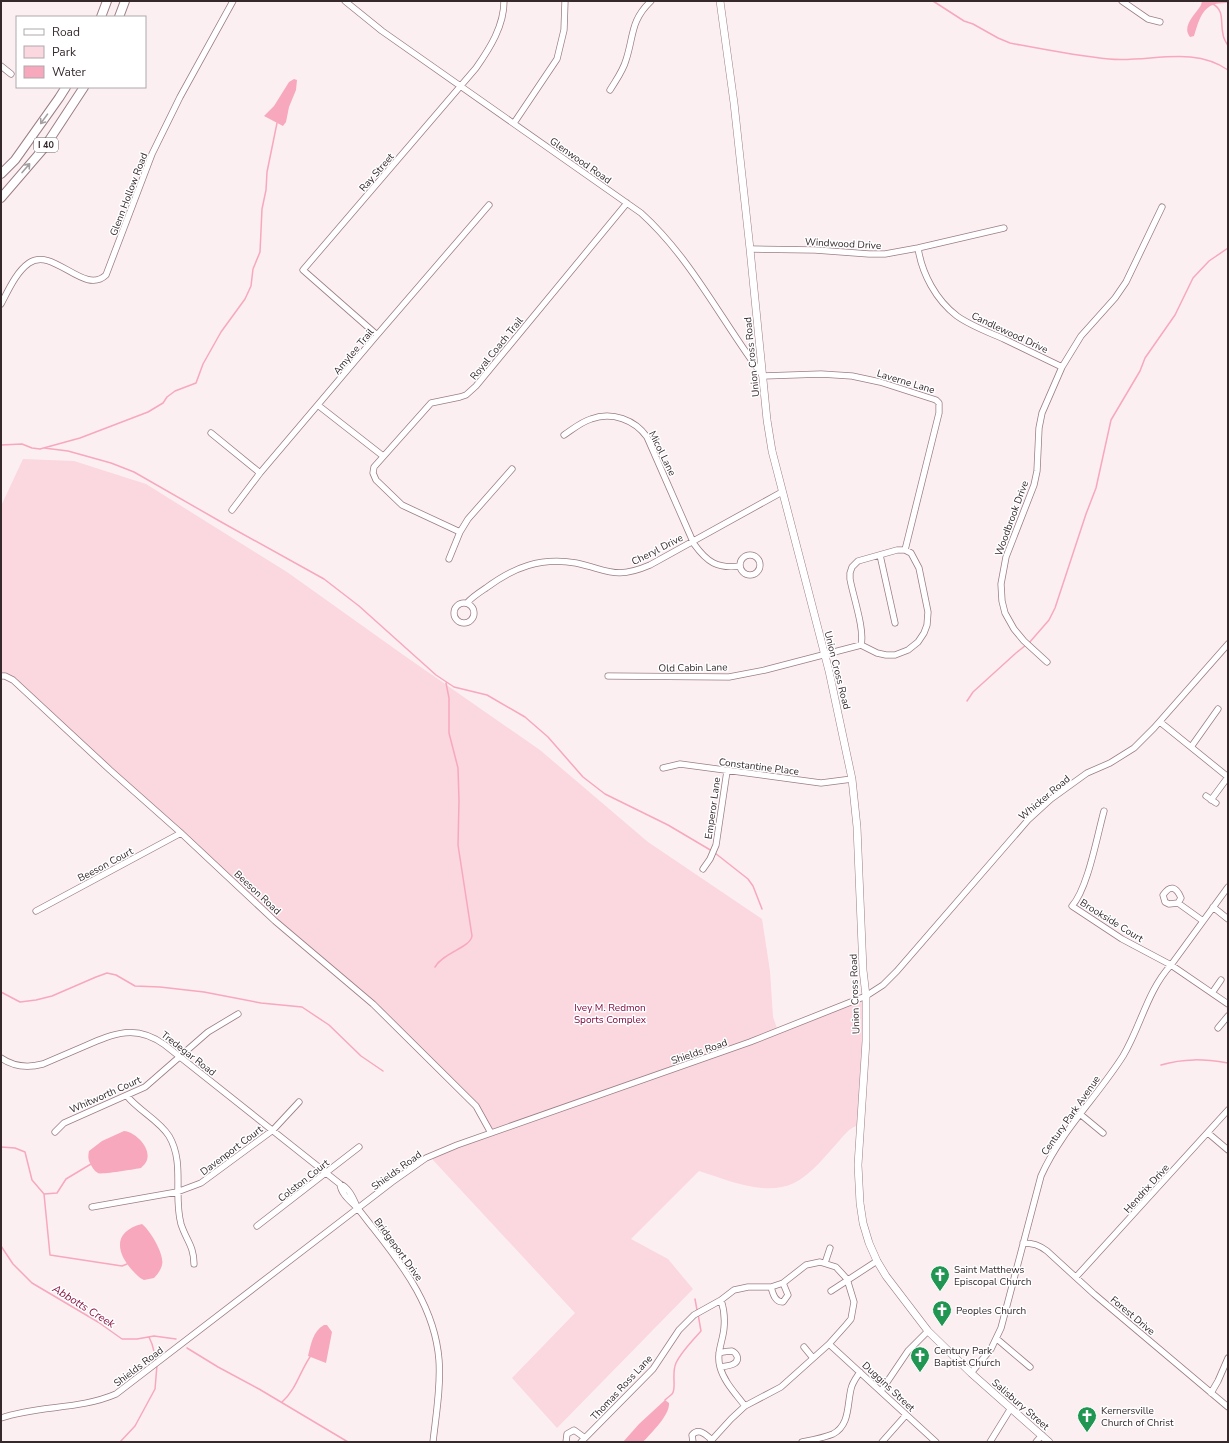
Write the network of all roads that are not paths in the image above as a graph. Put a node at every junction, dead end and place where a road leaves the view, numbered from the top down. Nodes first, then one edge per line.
1 (107, 1) edge
2 (125, 1) edge
3 (233, 1) edge
4 (345, 1) edge
5 (504, 1) edge
6 (565, 1) edge
7 (651, 1) edge
8 (720, 1) edge
9 (1122, 1) edge
10 (101, 16) edge
11 (119, 16) edge
12 (1160, 22) dead end
13 (1, 66) edge
14 (11, 74) dead end
15 (462, 86) junction
16 (65, 88) edge
17 (83, 88) edge
18 (610, 90) dead end
19 (514, 123) junction
20 (1, 174) edge
21 (1, 198) edge
22 (627, 203) junction
23 (489, 205) dead end
24 (1162, 207) dead end
25 (1004, 228) dead end
26 (918, 248) junction
27 (750, 249) junction
28 (1, 304) edge
29 (378, 335) junction
30 (1062, 367) junction
31 (763, 376) junction
32 (319, 406) junction
33 (211, 433) dead end
34 (564, 435) dead end
35 (383, 456) junction
36 (512, 469) dead end
37 (260, 473) junction
38 (782, 492) junction
39 (232, 510) dead end
40 (460, 532) junction
41 (693, 541) junction
42 (905, 550) junction
43 (880, 554) junction
44 (449, 558) dead end
45 (740, 566) dead end
46 (467, 603) dead end
47 (895, 623) dead end
48 (1228, 644) edge
49 (861, 645) junction
50 (824, 655) junction
51 (1047, 662) dead end
52 (1, 676) edge
53 (608, 676) dead end
54 (1218, 710) dead end
55 (1160, 722) junction
56 (1191, 747) junction
57 (663, 768) dead end
58 (727, 771) junction
59 (1228, 777) edge
60 (852, 779) junction
61 (1211, 799) dead end
62 (1104, 811) dead end
63 (181, 833) junction
64 (703, 869) dead end
65 (1228, 887) edge
66 (1178, 904) dead end
67 (1213, 907) junction
68 (36, 912) dead end
69 (1228, 919) edge
70 (1203, 921) junction
71 (1171, 965) junction
72 (1221, 980) dead end
73 (1212, 993) junction
74 (866, 996) junction
75 (1228, 1004) edge
76 (238, 1014) dead end
77 (1228, 1016) edge
78 (1218, 1028) dead end
79 (180, 1057) junction
80 (1, 1058) edge
81 (127, 1096) junction
82 (299, 1102) dead end
83 (1228, 1110) edge
84 (1080, 1114) junction
85 (273, 1130) junction
86 (55, 1132) dead end
87 (491, 1133) junction
88 (1208, 1133) junction
89 (1103, 1134) dead end
90 (359, 1147) dead end
91 (1228, 1150) edge
92 (326, 1173) junction
93 (177, 1192) junction
94 (92, 1207) dead end
95 (358, 1209) junction
96 (257, 1226) dead end
97 (1023, 1243) junction
98 (830, 1248) dead end
99 (877, 1261) junction
100 (825, 1263) junction
101 (194, 1264) dead end
102 (1076, 1277) junction
103 (847, 1279) junction
104 (783, 1283) junction
105 (771, 1287) junction
106 (831, 1291) dead end
107 (721, 1300) junction
108 (928, 1331) junction
109 (997, 1339) junction
110 (830, 1344) junction
111 (804, 1347) dead end
112 (719, 1353) junction
113 (813, 1358) junction
114 (1228, 1358) edge
115 (1030, 1367) dead end
116 (720, 1368) junction
117 (860, 1372) junction
118 (971, 1373) junction
119 (880, 1391) junction
120 (1211, 1393) junction
121 (745, 1406) junction
122 (1228, 1407) edge
123 (1011, 1408) junction
124 (906, 1415) junction
125 (1, 1418) edge
126 (1042, 1435) junction
127 (583, 1440) edge
128 (711, 1441) edge
129 (434, 1442) edge
130 (566, 1442) edge
131 (693, 1442) edge
132 (802, 1442) edge
133 (882, 1442) edge
134 (936, 1442) edge
135 (990, 1442) edge
136 (1036, 1442) edge
137 (1049, 1442) edge

1 - 10 highway
2 - 11 highway
3 - 28 street, Glenn Hollow Road
4 - 15 street, Glenwood Road
5 - 15 street, Ray Street
6 - 19 street
7 - 18 street
8 - 27 main road, Union Cross Road
9 - 12 street
13 - 14 street
15 - 19 street, Glenwood Road
15 - 29 street, Ray Street
16 -> 20 highway, I 40
21 -> 17 highway, I 40
19 - 22 street, Glenwood Road
22 - 31 street, Glenwood Road
22 - 35 street, Royal Coach Trail
23 - 29 street, Amylee Trail
24 - 30 street, Woodbrook Drive
25 - 26 street, Windwood Drive
26 - 27 street, Windwood Drive
26 - 30 street, Candlewood Drive
27 - 31 main road, Union Cross Road
29 - 32 street, Amylee Trail
30 - 51 street, Woodbrook Drive
31 - 38 main road, Union Cross Road
31 - 42 street, Laverne Lane
32 - 35 street
32 - 37 street, Amylee Trail
33 - 37 street
34 - 41 street, Micol Lane
35 - 40 street, Royal Coach Trail
36 - 40 street
37 - 39 street, Amylee Trail
38 - 41 street, Cheryl Drive
38 - 50 main road, Union Cross Road
40 - 44 street
41 - 45 street, Micol Lane
41 - 46 street, Cheryl Drive
42 - 43 street
42 - 49 street
43 - 47 street
43 - 49 street
48 - 55 street, Whicker Road
49 - 50 street, Old Cabin Lane
50 - 53 street, Old Cabin Lane
50 - 60 main road, Union Cross Road
52 - 63 street, Beeson Road
54 - 56 street
55 - 56 street
55 - 74 street, Whicker Road
56 - 59 street
57 - 58 street, Constantine Place
58 - 60 street, Constantine Place
58 - 64 street, Emperor Lane
59 - 61 street
60 - 74 main road, Union Cross Road
62 - 71 street, Brookside Court
63 - 68 street, Beeson Court
63 - 87 street, Beeson Road
65 - 67 street, Century Park Avenue
66 - 70 street
67 - 69 street
67 - 70 street, Century Park Avenue
70 - 71 street, Century Park Avenue
71 - 73 street, Brookside Court
71 - 84 street, Century Park Avenue
72 - 73 street
73 - 75 street, Brookside Court
74 - 87 street, Shields Road
74 - 99 main road, Union Cross Road
76 - 79 street, Whitworth Court
77 - 78 street
79 - 80 street, Tredegar Road
79 - 81 street, Whitworth Court
79 - 85 street, Tredegar Road
81 - 86 street, Whitworth Court
81 - 93 street
82 - 85 street, Davenport Court
83 - 88 street, Hendrix Drive
84 - 89 street
84 - 97 street, Century Park Avenue
85 - 92 street, Tredegar Road
85 - 93 street, Davenport Court
87 - 95 street, Shields Road
88 - 91 street
88 - 102 street, Hendrix Drive
90 - 92 street, Colston Court
92 - 95 street, Tredegar Road
92 - 96 street, Colston Court
93 - 94 street, Davenport Court
93 - 101 street
95 - 125 street, Shields Road
95 - 129 street, Bridgeport Drive
97 - 102 street, Forest Drive
97 - 109 street, Century Park Avenue
98 - 100 street
99 - 103 street
99 - 108 main road, Union Cross Road
100 - 103 street
100 - 104 street, Thomas Ross Lane
102 - 120 street, Forest Drive
103 - 106 street
103 - 110 street
104 - 105 street, Thomas Ross Lane
104 - 105 street
105 - 107 street, Thomas Ross Lane
107 - 112 street
107 - 127 street, Thomas Ross Lane
108 - 118 main road, Salisbury Street
108 - 119 street
109 - 115 street
109 - 118 street, Century Park Avenue
110 - 113 street
110 - 117 street, Duggins Street
111 - 113 street
112 - 116 street
112 - 116 street
113 - 121 street
114 - 120 street
116 - 121 street
117 - 119 street, Duggins Street
117 - 132 street
118 - 123 main road, Salisbury Street
119 - 124 street, Duggins Street
120 - 122 street, Forest Drive
121 - 128 street
123 - 126 main road, Salisbury Street
123 - 135 street
124 - 133 street
124 - 134 street, Duggins Street
126 - 136 street
126 - 137 main road, Salisbury Street
127 - 130 street, Thomas Ross Lane
128 - 131 street

